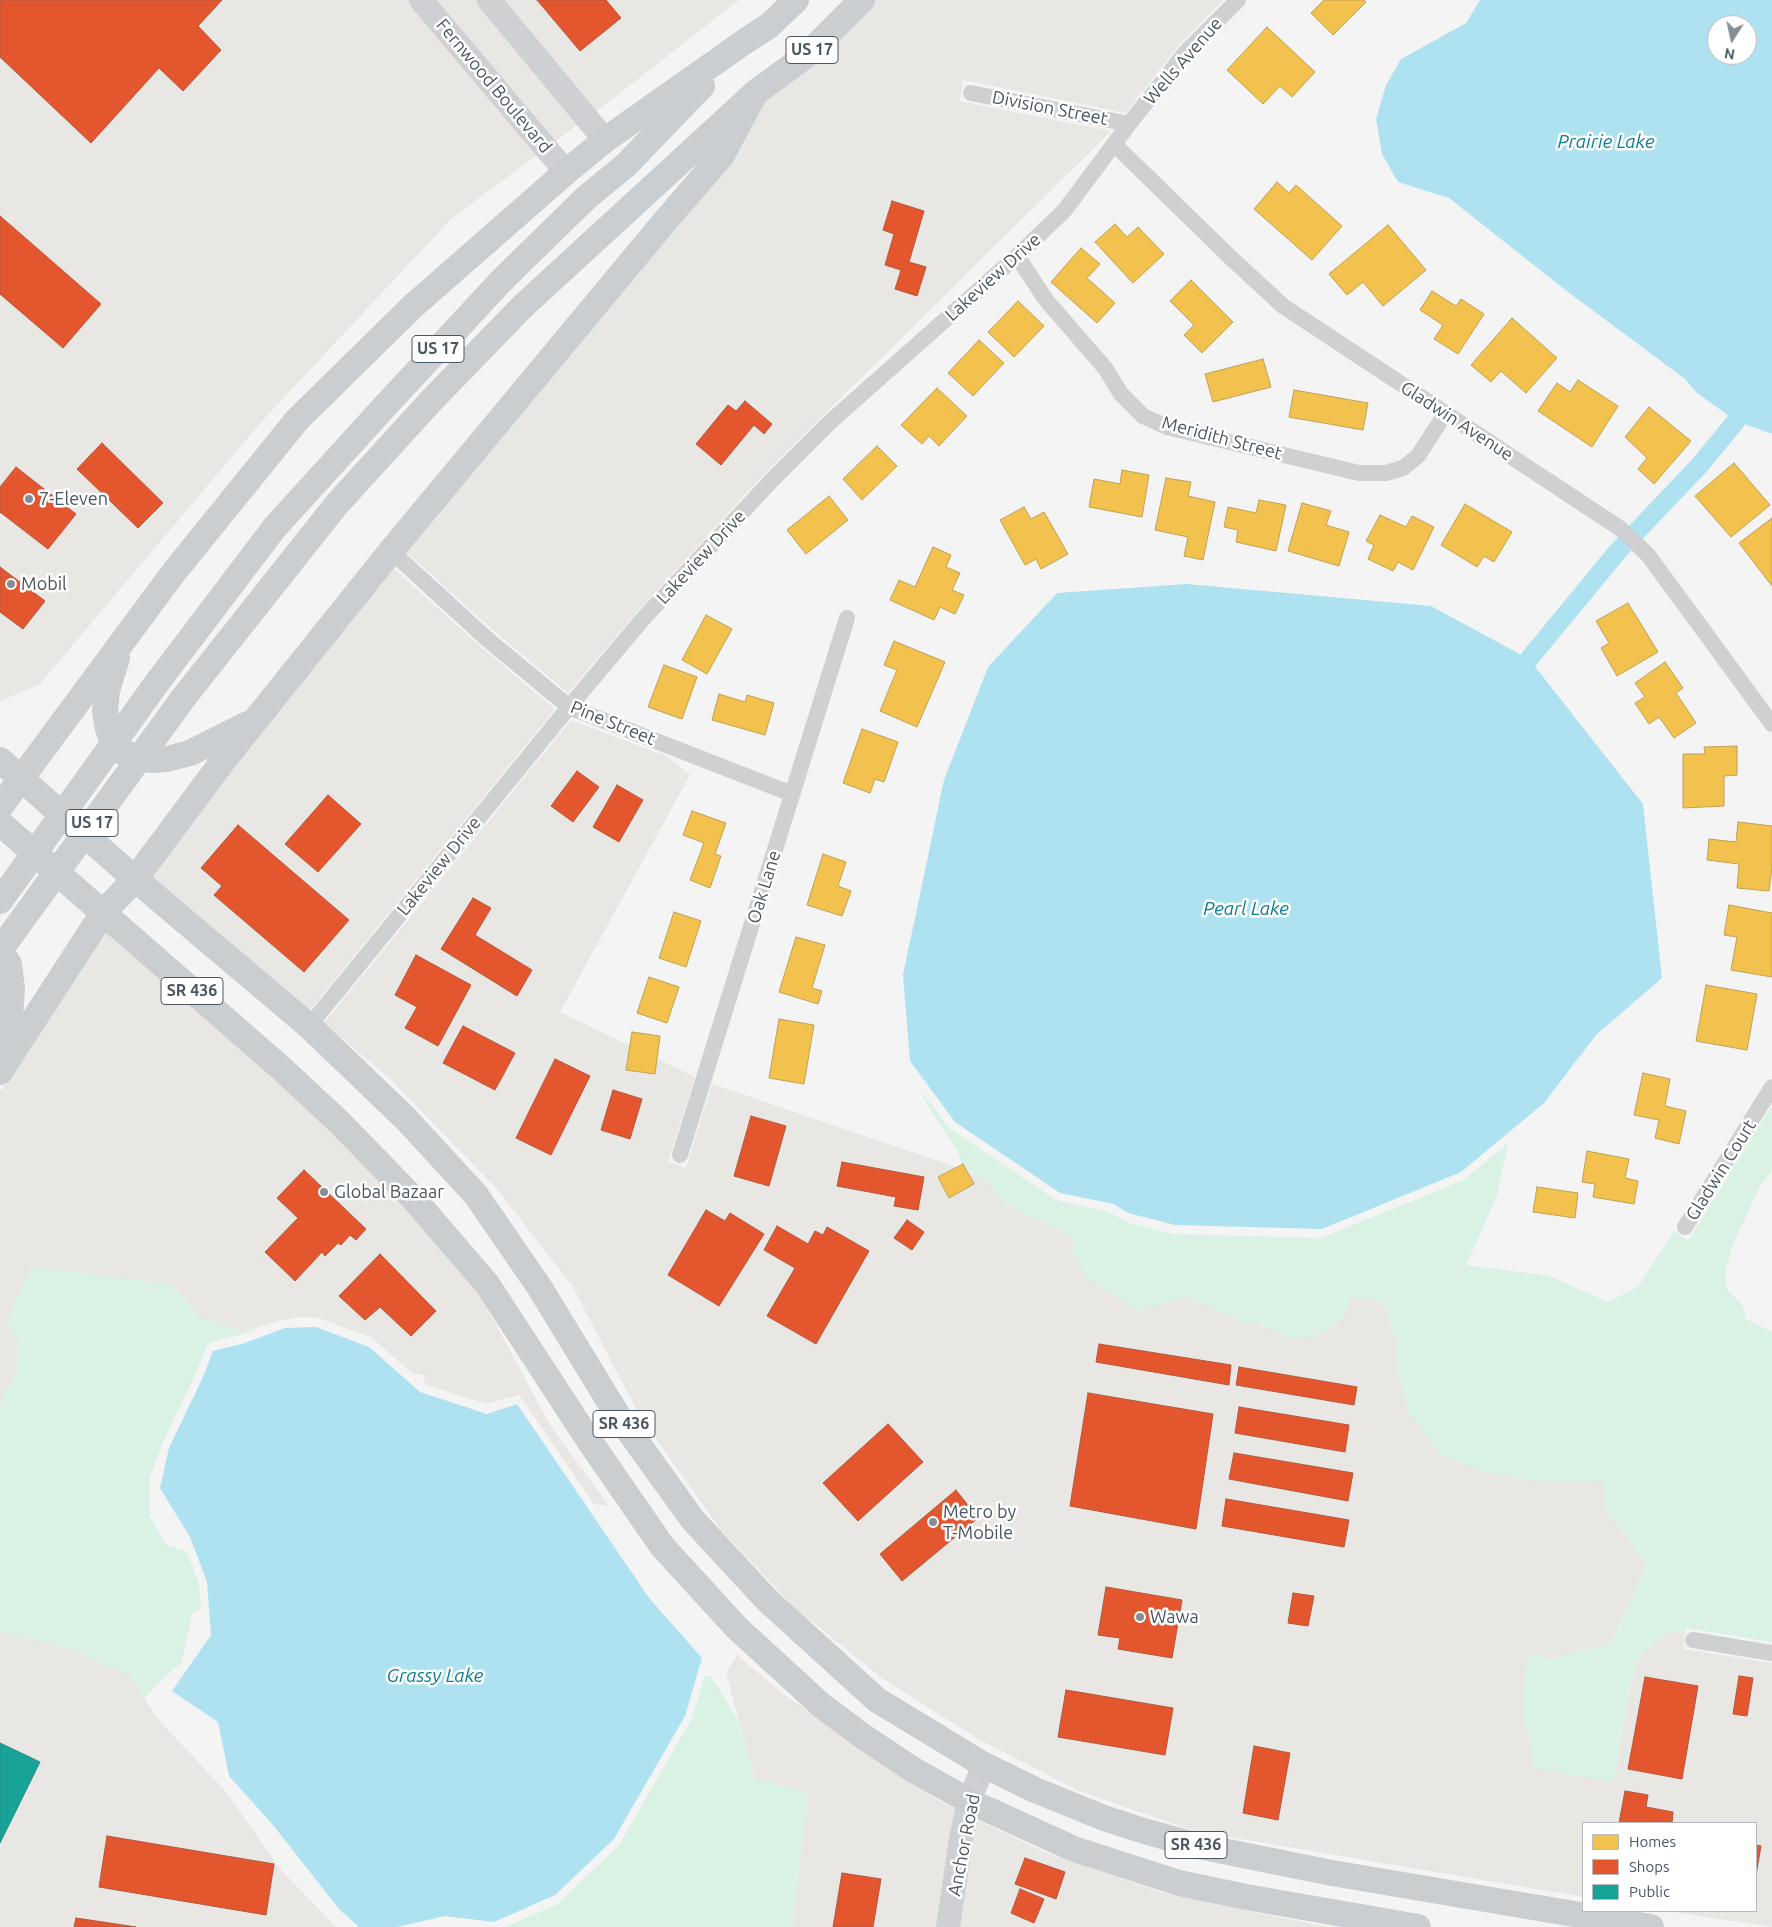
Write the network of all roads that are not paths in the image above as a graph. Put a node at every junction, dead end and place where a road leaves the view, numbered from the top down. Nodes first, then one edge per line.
1 (489, 0) edge
2 (796, 0) edge
3 (862, 0) edge
4 (1238, 0) edge
5 (423, 1) edge
6 (744, 42) junction
7 (755, 93) junction
8 (971, 93) dead end
9 (1129, 124) junction
10 (605, 140) junction
11 (1114, 144) junction
12 (566, 172) junction
13 (1017, 256) junction
14 (1446, 414) junction
15 (391, 551) junction
16 (847, 618) dead end
17 (123, 640) junction
18 (569, 707) junction
19 (255, 721) junction
20 (1772, 724) edge
21 (0, 760) edge
22 (21, 778) junction
23 (792, 794) junction
24 (0, 807) edge
25 (0, 823) edge
26 (135, 879) junction
27 (0, 901) edge
28 (103, 914) junction
29 (0, 950) edge
30 (309, 1026) junction
31 (0, 1064) edge
32 (0, 1072) edge
33 (1772, 1087) edge
34 (680, 1155) dead end
35 (1686, 1227) dead end
36 (618, 1416) junction
37 (588, 1439) junction
38 (1693, 1640) dead end
39 (1772, 1652) edge
40 (984, 1765) junction
41 (969, 1801) junction
42 (1332, 1873) junction
43 (1420, 1887) junction
44 (1246, 1897) junction
45 (1328, 1911) junction
46 (948, 1927) edge
47 (1418, 1927) edge
48 (1651, 1927) edge

1 - 10 street
2 - 6 main road, US 17
3 - 7 main road, US 17
4 - 9 street, Wells Avenue
5 - 12 street, Fernwood Boulevard
6 - 10 main road
6 - 27 main road, US 17, bridge
7 - 15 main road
7 - 29 main road, US 17, bridge
8 - 9 street, Division Street
9 - 11 street, Lakeview Drive
10 - 12 main road
11 - 13 street, Lakeview Drive
11 - 14 street, Gladwin Avenue
12 - 17 main road
13 - 14 street, Meridith Street
13 - 18 street, Lakeview Drive
14 - 20 street, Gladwin Avenue
15 - 18 street, Pine Street
15 - 19 main road
16 - 23 street, Oak Lane
17 - 19 main road
17 - 22 main road
18 - 23 street, Pine Street
18 - 30 street, Lakeview Drive
19 - 26 main road
21 - 22 main road, SR 436
22 - 24 main road
22 - 26 main road, SR 436
23 - 34 street, Oak Lane
25 - 28 main road, SR 436
26 - 28 main road
26 - 30 main road, SR 436
28 - 32 main road
28 - 37 main road, SR 436
29 - 31 main road
30 - 36 main road, SR 436
33 - 35 street, Gladwin Court
36 - 37 street
36 - 40 main road, SR 436
37 - 41 main road, SR 436
38 - 39 street
40 - 41 street, Anchor Road
40 - 42 main road, SR 436
41 - 44 main road, SR 436
41 - 46 street, Anchor Road
42 - 43 main road, SR 436
42 - 44 main road
43 - 45 main road
43 - 48 main road, SR 436
44 - 45 main road, SR 436
45 - 47 main road, SR 436

